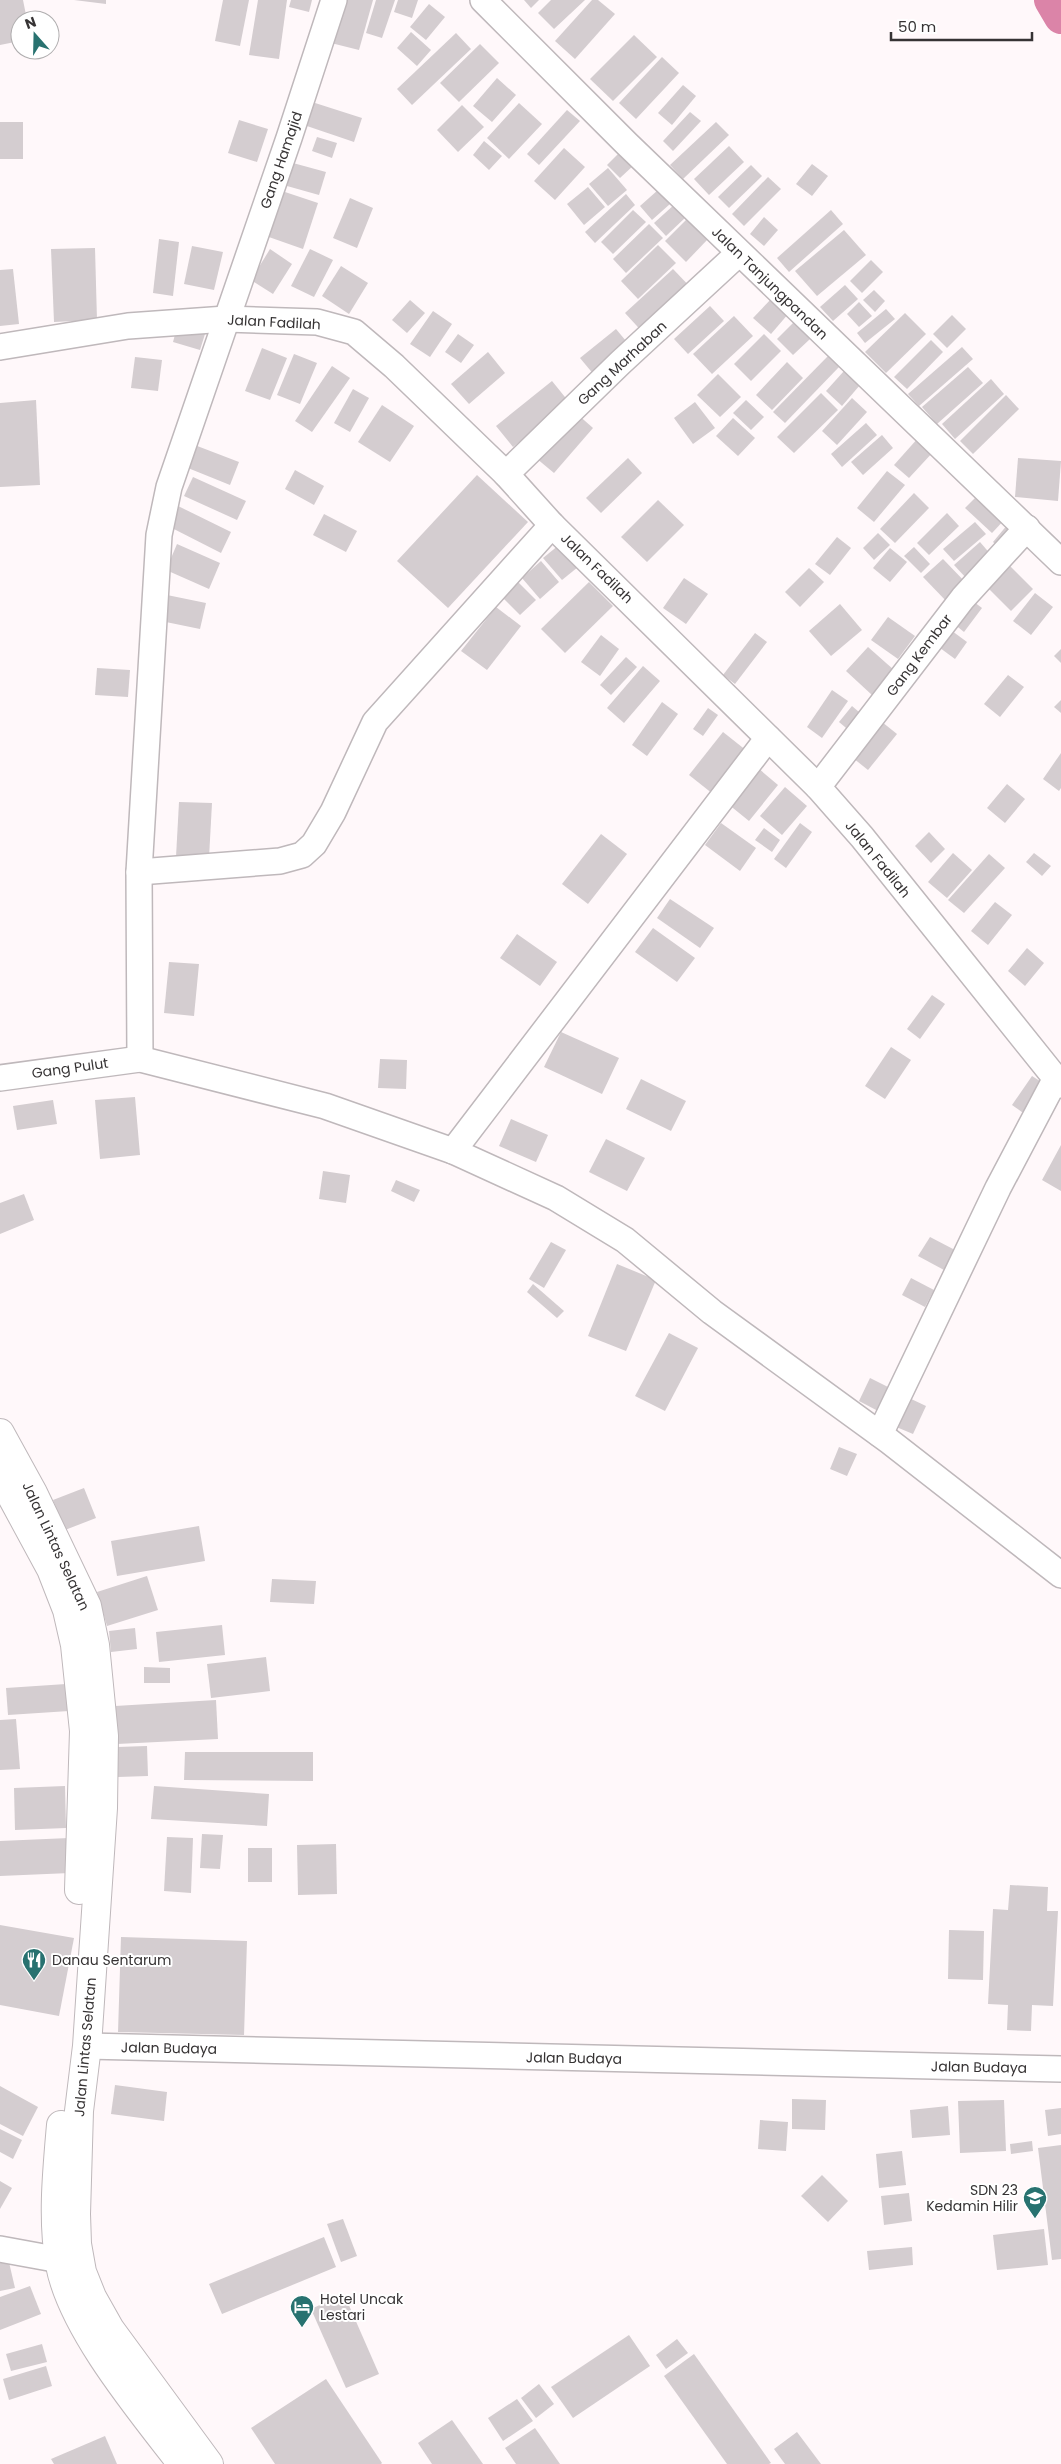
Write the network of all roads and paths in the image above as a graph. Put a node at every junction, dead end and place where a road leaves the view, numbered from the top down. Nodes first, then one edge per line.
1 (334, 0) edge
2 (483, 0) edge
3 (739, 253) junction
4 (226, 319) junction
5 (0, 347) edge
6 (506, 474) junction
7 (552, 525) junction
8 (1027, 528) junction
9 (1061, 562) edge
10 (768, 738) junction
11 (818, 787) junction
12 (139, 872) junction
13 (140, 1059) junction
14 (0, 1078) edge
15 (1058, 1082) edge
16 (453, 1151) junction
17 (0, 1433) edge
18 (880, 1434) junction
19 (0, 1475) edge
20 (1061, 1575) edge
21 (87, 2046) junction
22 (1061, 2069) edge
23 (0, 2249) edge
24 (60, 2260) junction
25 (182, 2464) edge
26 (209, 2464) edge

1 - 4 street, Gang Hamajid
2 - 3 street, Jalan Tanjungpandan
3 - 6 street, Gang Marhaban
3 - 8 street, Jalan Tanjungpandan
4 - 5 street, Jalan Fadilah
4 - 6 street, Jalan Fadilah
4 - 12 street, Gang Hamajid
6 - 7 street, Jalan Fadilah
7 - 10 street, Jalan Fadilah
7 - 12 street
8 - 9 street, Jalan Tanjungpandan
8 - 11 street, Gang Kembar
10 - 11 street, Jalan Fadilah
10 - 16 street
11 - 15 street, Jalan Fadilah
12 - 13 street, Gang Hamajid
13 - 14 street, Gang Pulut
13 - 16 street
15 - 18 street
16 - 18 street
17 - 21 highway, Jalan Lintas Selatan
18 - 20 street
19 - 24 highway, Jalan Lintas Selatan
21 - 22 street, Jalan Budaya
21 - 26 highway, Jalan Lintas Selatan
23 - 24 street
24 - 25 highway, Jalan Lintas Selatan

